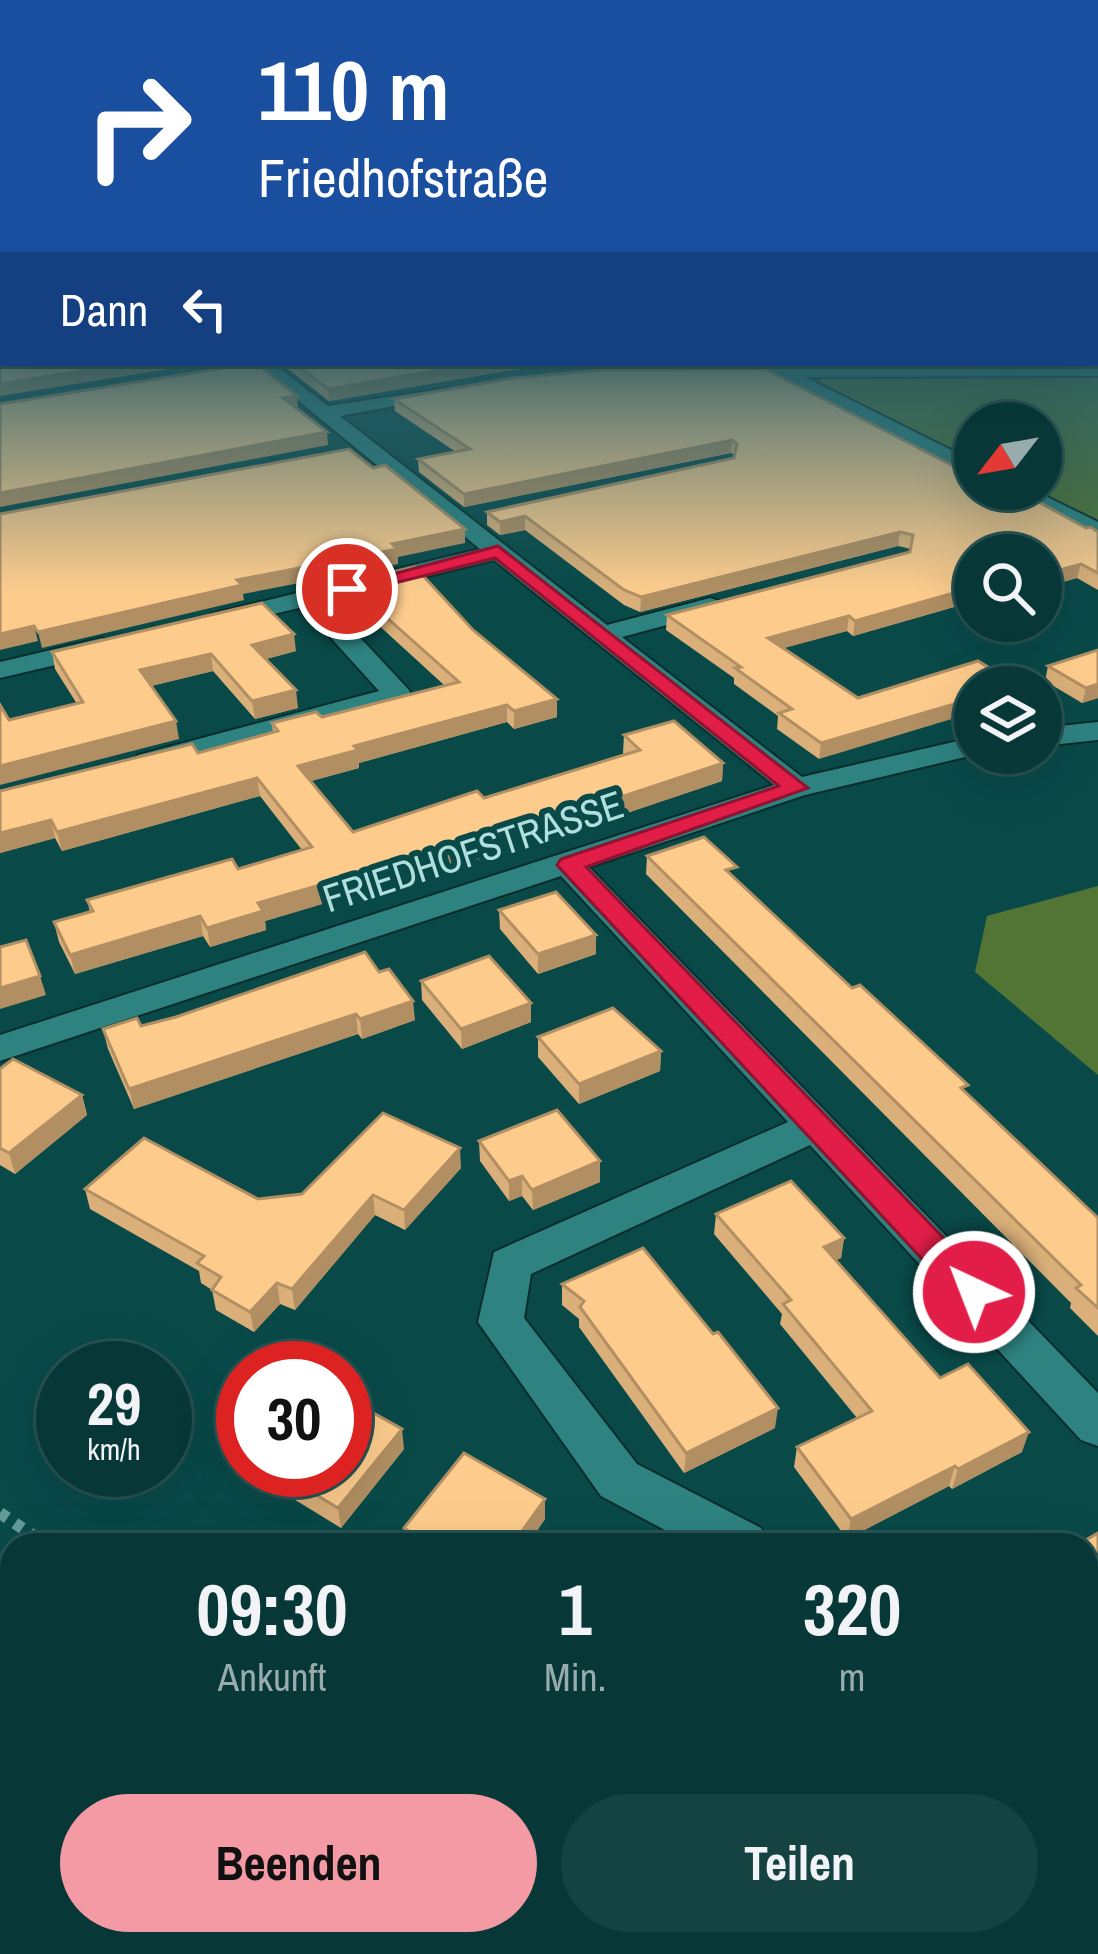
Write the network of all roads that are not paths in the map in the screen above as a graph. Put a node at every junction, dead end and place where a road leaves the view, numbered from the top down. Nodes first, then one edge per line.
1 (320, 410) edge
2 (340, 410) edge
3 (855, 410) edge
4 (324, 413) junction
5 (954, 460) edge
6 (1056, 510) edge
7 (1098, 531) edge
8 (498, 552) junction
9 (309, 598) junction
10 (740, 598) edge
11 (199, 624) edge
12 (603, 634) junction
13 (132, 639) edge
14 (0, 670) edge
15 (1098, 731) edge
16 (1062, 735) edge
17 (954, 751) edge
18 (110, 770) edge
19 (796, 788) junction
20 (569, 865) junction
21 (0, 1048) edge
22 (818, 1125) junction
23 (1098, 1425) edge
24 (720, 1533) edge

1 - 4 street
2 - 4 street
3 - 5 street
4 - 8 street
6 - 7 street
8 - 9 street
8 - 12 street
9 - 11 street
9 - 18 street
10 - 12 street
12 - 19 street
13 - 14 street
15 - 16 street
17 - 19 street, FRIEDHOFSTRASSE
19 - 20 street, FRIEDHOFSTRASSE
20 - 21 street, FRIEDHOFSTRASSE
20 - 22 street
22 - 23 street
22 - 24 street

